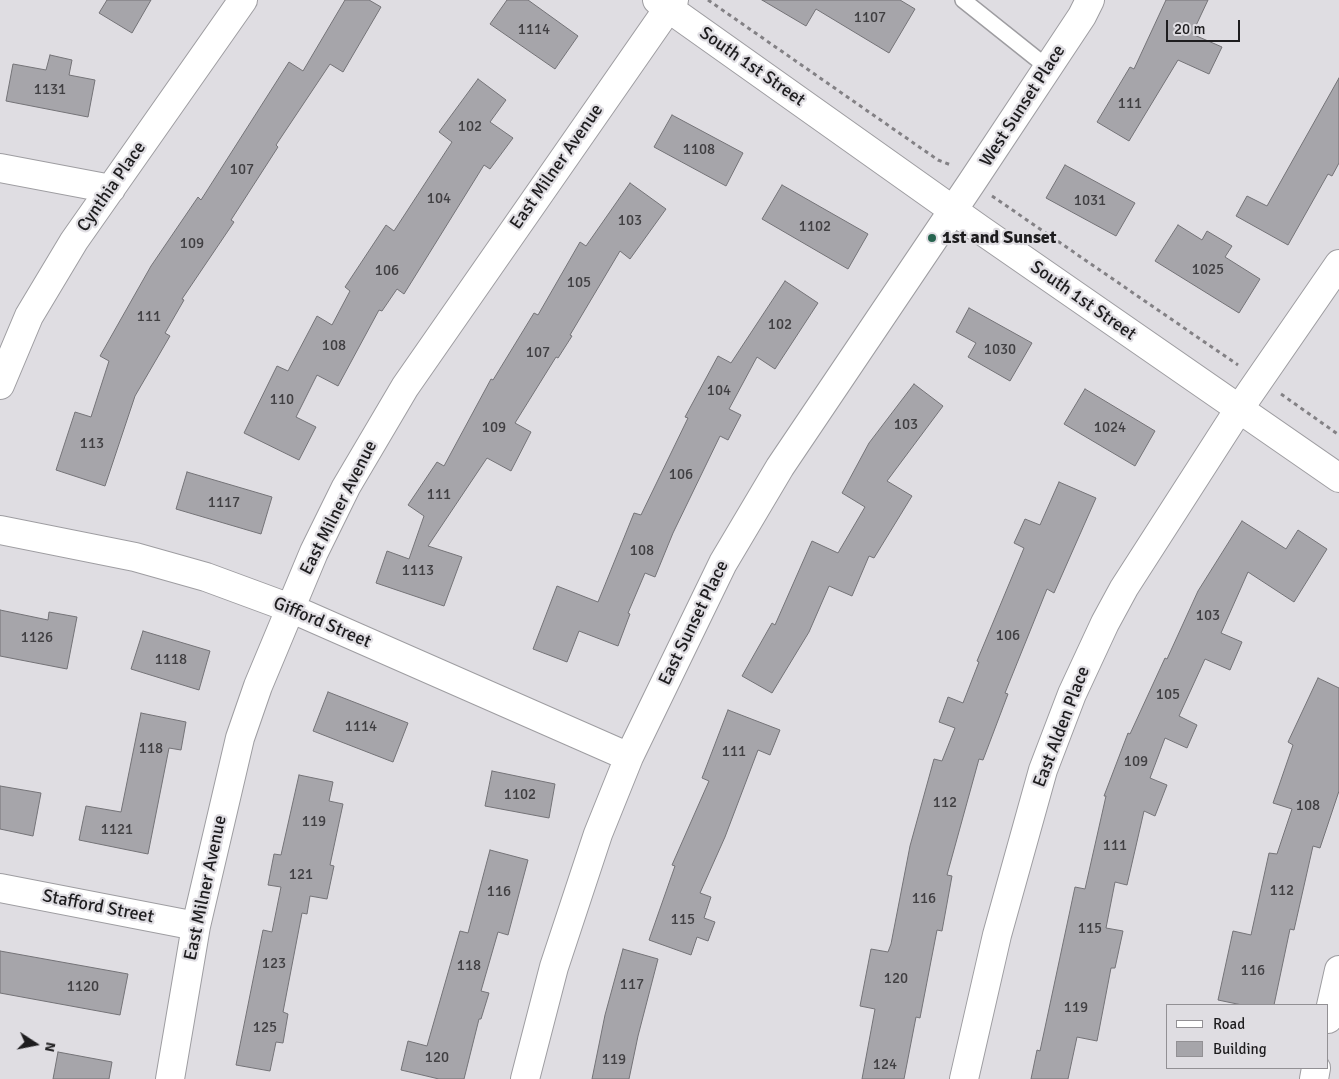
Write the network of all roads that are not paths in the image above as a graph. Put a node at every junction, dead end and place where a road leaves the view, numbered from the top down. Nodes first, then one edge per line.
1 (244, 0) edge
2 (963, 0) edge
3 (1090, 0) edge
4 (666, 2) edge
5 (1047, 67) junction
6 (0, 168) edge
7 (111, 189) junction
8 (952, 209) junction
9 (1339, 264) edge
10 (0, 385) edge
11 (1239, 409) junction
12 (1339, 478) edge
13 (0, 530) edge
14 (290, 608) junction
15 (629, 757) junction
16 (0, 888) edge
17 (196, 926) junction
18 (1339, 970) edge
19 (1329, 1014) edge
20 (170, 1079) edge
21 (525, 1079) edge
22 (964, 1079) edge

1 - 7 street, Cynthia Place
2 - 5 lane
3 - 5 street, West Sunset Place
4 - 8 street, South 1st Street
4 - 14 street, East Milner Avenue
5 - 8 street, West Sunset Place
6 - 7 street
7 - 10 street, Cynthia Place
8 - 11 street, South 1st Street
8 - 15 street, East Sunset Place
9 - 11 street, East Alden Place
11 - 12 street, South 1st Street
11 - 22 street, East Alden Place
13 - 14 street, Gifford Street
14 - 15 street, Gifford Street
14 - 17 street, East Milner Avenue
15 - 21 street, East Sunset Place
16 - 17 street, Stafford Street
17 - 20 street, East Milner Avenue
18 - 19 street

